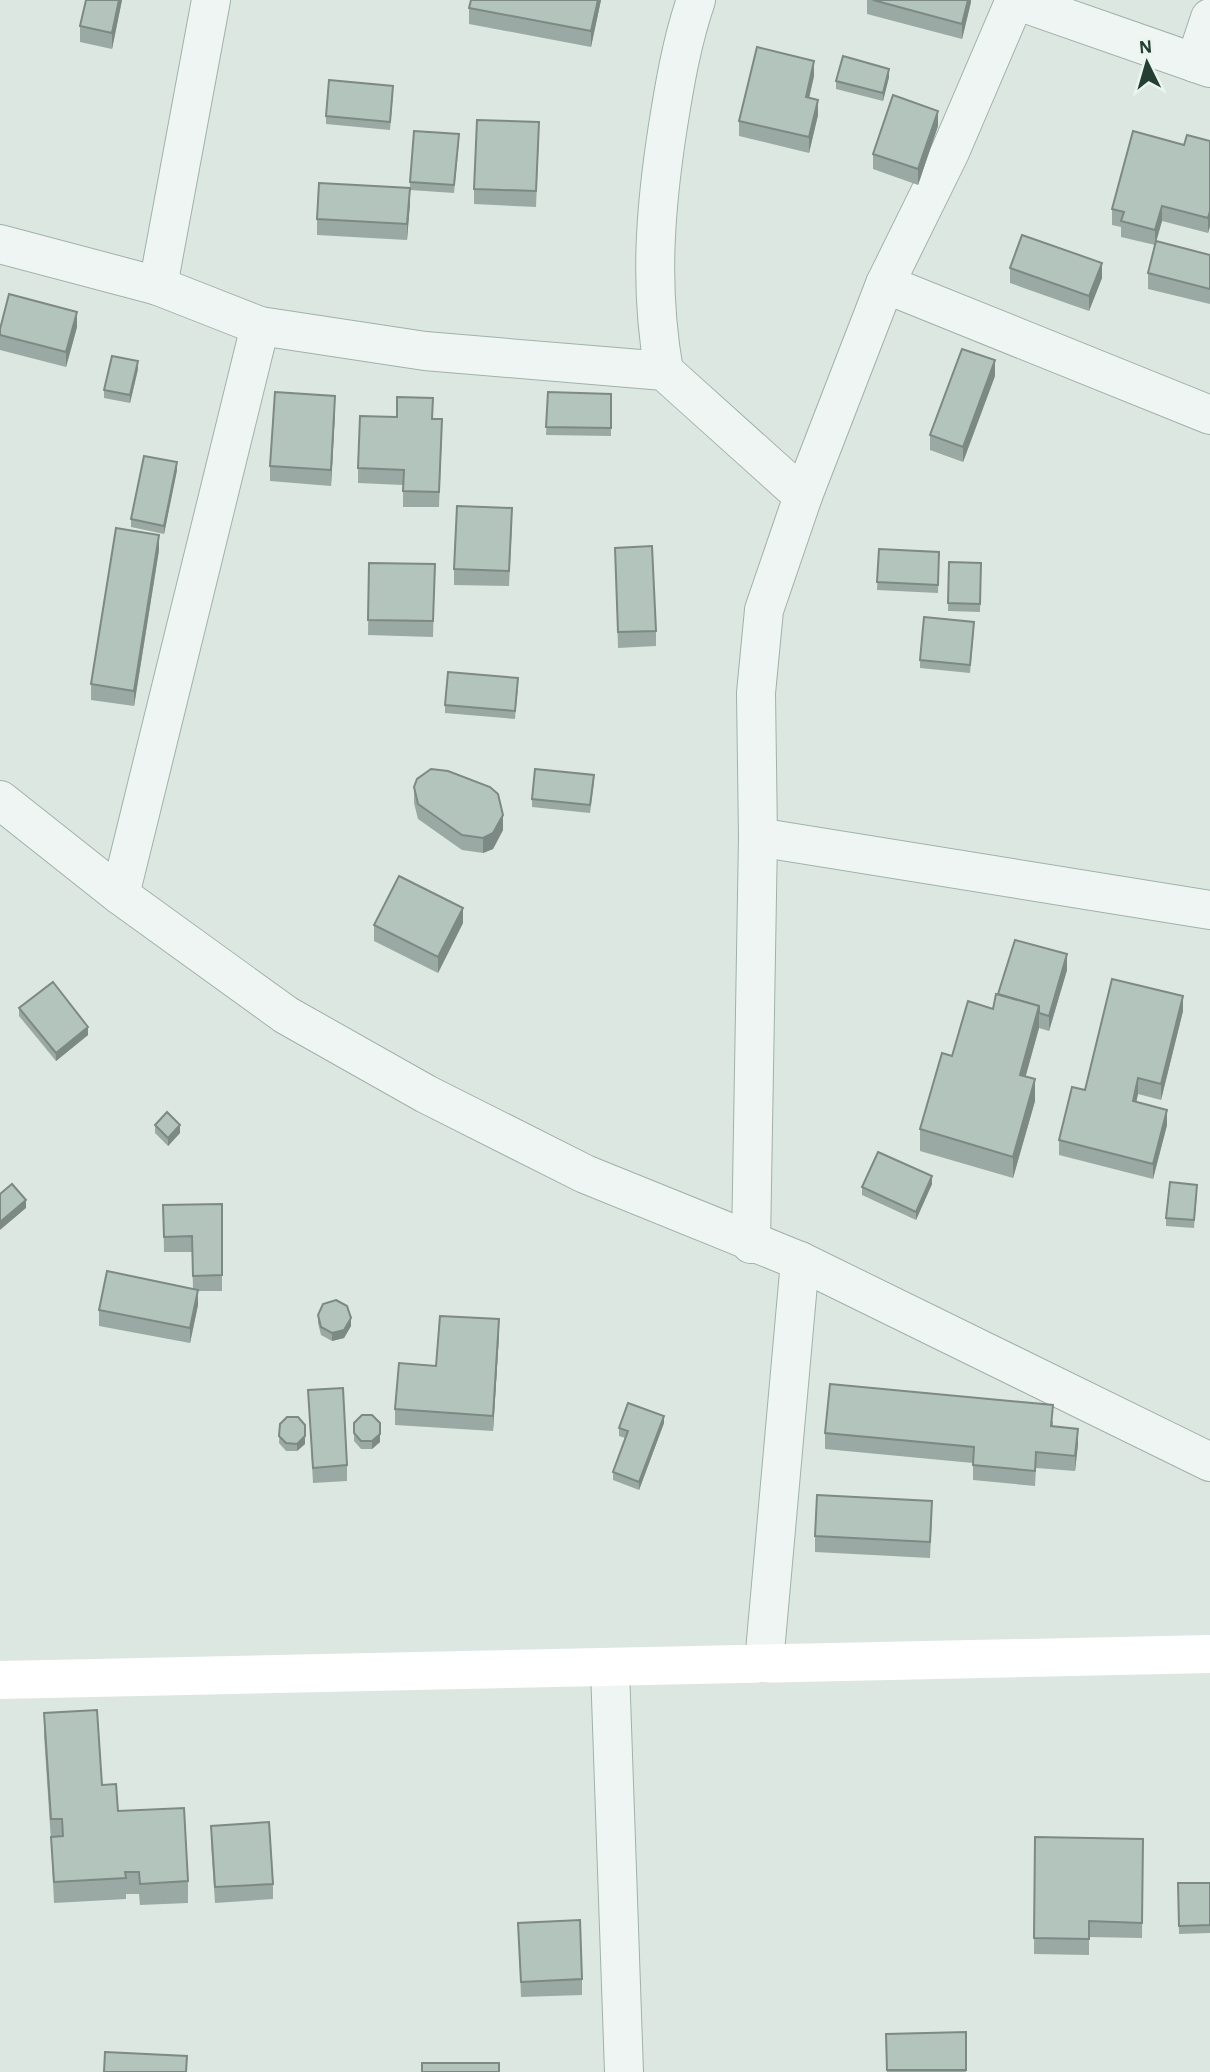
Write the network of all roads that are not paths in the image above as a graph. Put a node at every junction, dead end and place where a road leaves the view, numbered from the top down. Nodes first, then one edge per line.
1 (211, 0) edge
2 (696, 0) edge
3 (1015, 0) edge
4 (1210, 18) edge
5 (1202, 66) edge
6 (0, 244) edge
7 (885, 284) junction
8 (158, 286) junction
9 (260, 326) junction
10 (664, 371) junction
11 (1210, 415) edge
12 (803, 496) junction
13 (0, 800) edge
14 (758, 836) junction
15 (120, 895) junction
16 (1210, 911) edge
17 (751, 1244) junction
18 (800, 1261) junction
19 (1210, 1462) edge
20 (1210, 1654) edge
21 (764, 1663) junction
22 (610, 1669) junction
23 (0, 1680) edge
24 (624, 2072) edge

1 - 8 street
2 - 10 street
3 - 5 street
3 - 7 street
4 - 5 street
6 - 8 street
7 - 11 street
7 - 12 street
8 - 9 street
9 - 10 street
9 - 15 street
10 - 12 street
12 - 14 street
13 - 15 street
14 - 16 street
14 - 17 street
15 - 17 street
17 - 18 street
18 - 19 street
18 - 21 street
20 - 21 street
21 - 22 street
22 - 23 street
22 - 24 street

